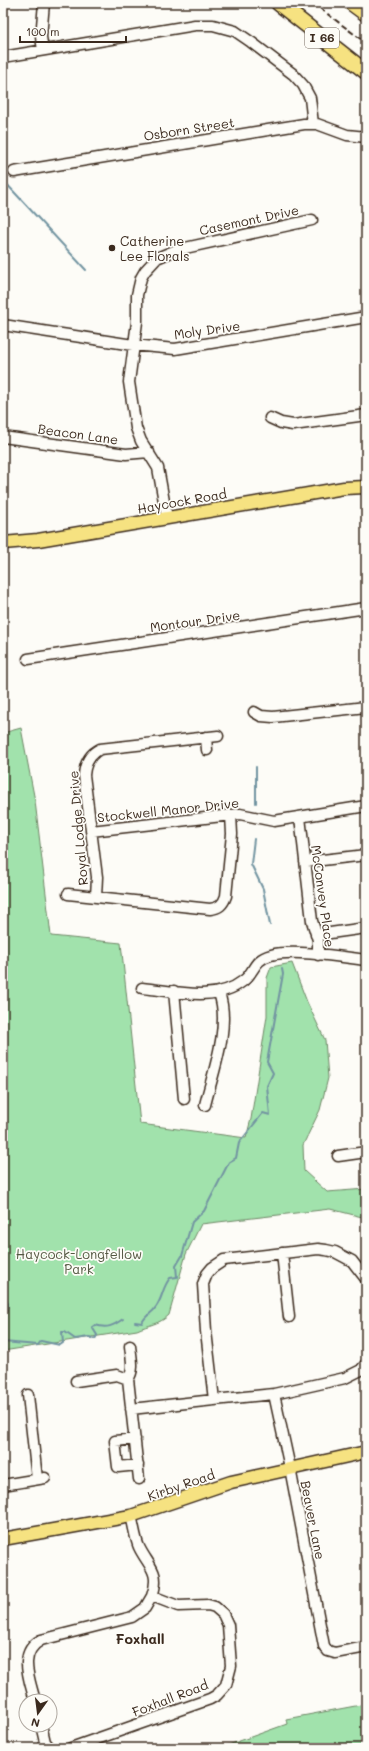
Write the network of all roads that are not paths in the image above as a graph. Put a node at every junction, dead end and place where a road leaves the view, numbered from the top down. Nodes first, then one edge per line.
1 (44, 3) edge
2 (278, 3) edge
3 (351, 3) edge
4 (366, 14) edge
5 (43, 50) junction
6 (3, 57) edge
7 (366, 72) edge
8 (313, 124) junction
9 (366, 136) edge
10 (14, 172) dead end
11 (312, 220) dead end
12 (366, 317) edge
13 (3, 325) edge
14 (134, 345) junction
15 (366, 415) edge
16 (270, 418) dead end
17 (3, 436) edge
18 (149, 452) junction
19 (366, 487) edge
20 (167, 518) junction
21 (3, 543) edge
22 (366, 608) edge
23 (28, 659) dead end
24 (366, 707) edge
25 (254, 712) dead end
26 (218, 736) dead end
27 (206, 737) junction
28 (207, 750) dead end
29 (366, 806) edge
30 (231, 815) junction
31 (300, 817) junction
32 (91, 831) junction
33 (366, 855) edge
34 (305, 862) junction
35 (68, 894) dead end
36 (96, 897) junction
37 (366, 928) edge
38 (316, 935) junction
39 (318, 955) junction
40 (366, 960) edge
41 (142, 988) dead end
42 (174, 991) junction
43 (219, 993) junction
44 (184, 1099) dead end
45 (205, 1105) dead end
46 (366, 1152) edge
47 (338, 1156) dead end
48 (282, 1253) junction
49 (366, 1276) edge
50 (289, 1317) dead end
51 (130, 1346) dead end
52 (366, 1364) edge
53 (128, 1379) junction
54 (76, 1381) dead end
55 (274, 1394) junction
56 (28, 1395) dead end
57 (214, 1400) junction
58 (131, 1409) junction
59 (135, 1439) junction
60 (366, 1452) edge
61 (138, 1465) junction
62 (290, 1468) junction
63 (139, 1479) dead end
64 (3, 1485) edge
65 (131, 1516) junction
66 (3, 1539) edge
67 (152, 1596) junction
68 (366, 1647) edge
69 (33, 1693) edge
70 (43, 1733) edge
71 (50, 1748) edge
72 (71, 1748) edge

1 - 5 street
2 - 7 highway, I 66
3 - 4 highway
5 - 6 street
5 - 8 street
8 - 9 street, Osborn Street
8 - 10 street, Osborn Street
11 - 14 street, Casemont Drive
12 - 14 street, Moly Drive
13 - 14 street, Moly Drive
14 - 18 street, Casemont Drive
15 - 16 street
17 - 18 street, Beacon Lane
18 - 20 street, Casemont Drive
19 - 20 main road, Haycock Road
20 - 21 main road, Haycock Road
22 - 23 street, Montour Drive
24 - 25 street
26 - 27 street
27 - 28 street
27 - 32 street, Royal Lodge Drive
29 - 31 street, Stockwell Manor Drive
30 - 31 street, Stockwell Manor Drive
30 - 32 street, Stockwell Manor Drive
30 - 36 street
31 - 34 street, McConvey Place
32 - 36 street, Royal Lodge Drive
33 - 34 street
34 - 38 street, McConvey Place
35 - 36 street
37 - 38 street
38 - 39 street, McConvey Place
39 - 40 street
39 - 43 street
41 - 42 street
42 - 43 street
42 - 44 street
43 - 45 street
46 - 47 street
48 - 49 street
48 - 50 street
48 - 57 street
51 - 53 street
52 - 55 street
53 - 54 street
53 - 58 street
55 - 57 street
55 - 62 street, Beaver Lane
56 - 64 street
57 - 58 street
58 - 59 street
59 - 61 street
59 - 61 street
60 - 62 main road, Kirby Road
61 - 63 street
62 - 65 main road, Kirby Road
62 - 68 street, Beaver Lane
65 - 66 main road, Kirby Road
65 - 67 street
67 - 69 street
67 - 72 street, Foxhall Road
70 - 71 street

